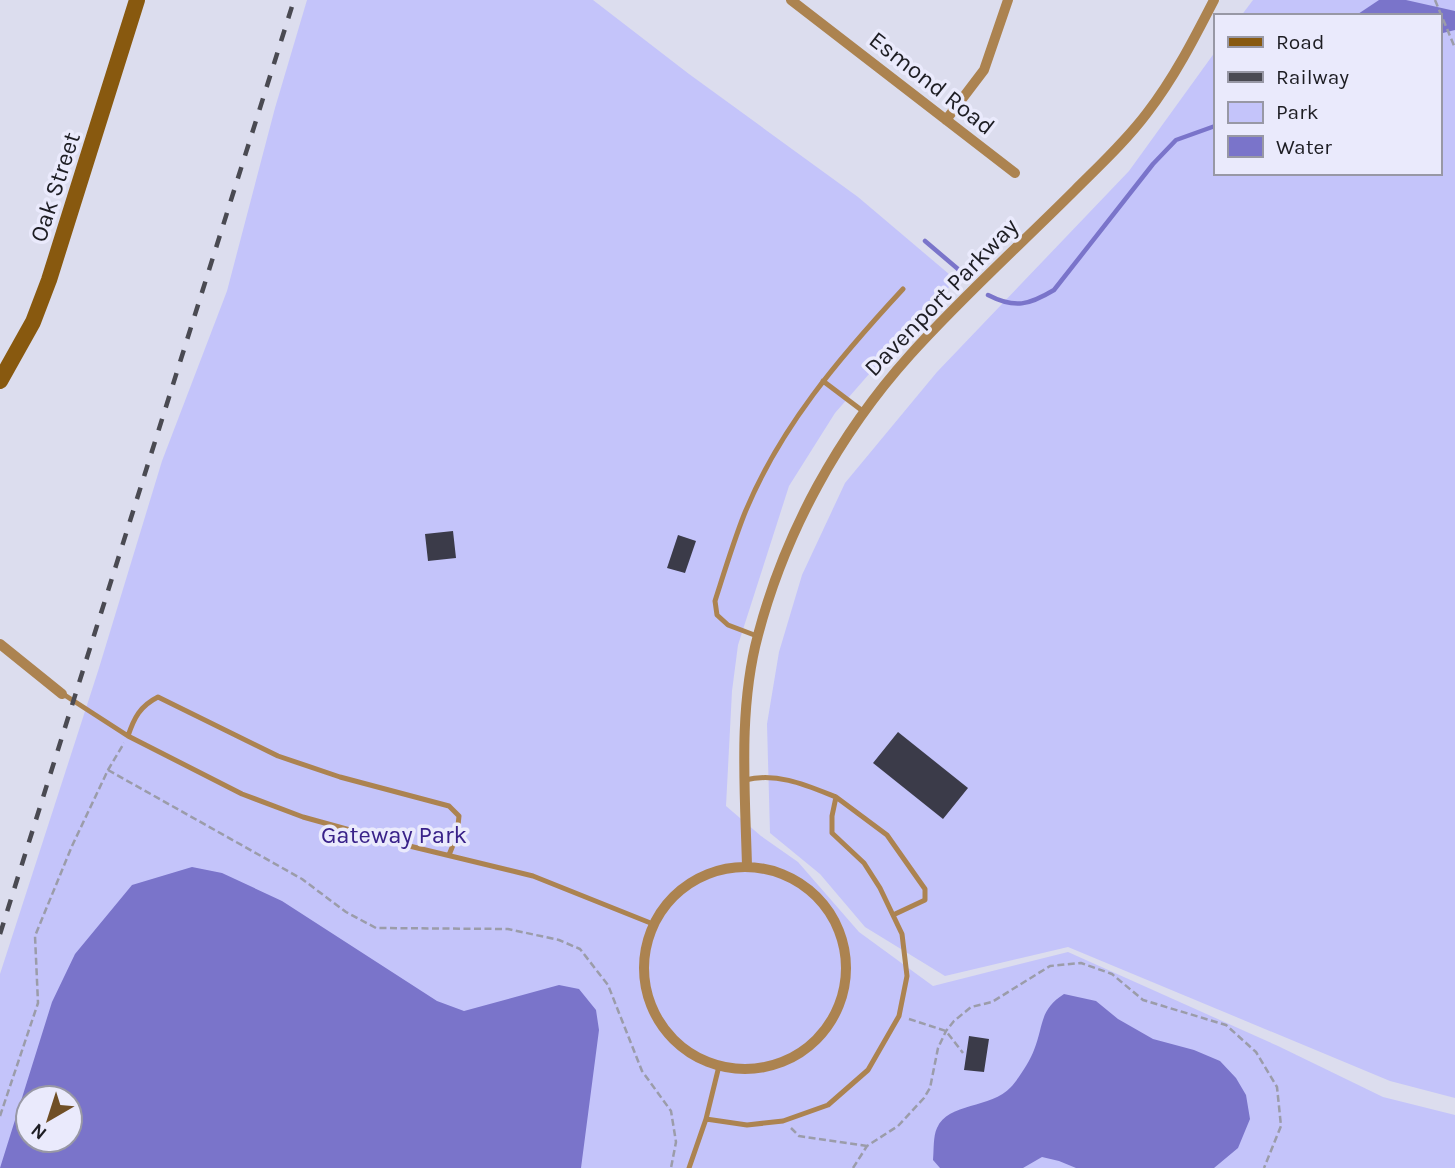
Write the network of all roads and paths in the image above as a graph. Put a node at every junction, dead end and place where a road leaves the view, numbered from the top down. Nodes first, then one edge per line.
1 (137, 0) edge
2 (1008, 0) edge
3 (1214, 0) edge
4 (793, 1) edge
5 (1441, 14) edge
6 (1455, 48) edge
7 (946, 120) junction
8 (1015, 173) dead end
9 (903, 289) dead end
10 (0, 380) edge
11 (823, 381) junction
12 (864, 412) junction
13 (757, 636) junction
14 (0, 644) edge
15 (62, 694) joint
16 (128, 736) junction
17 (108, 770) junction
18 (745, 779) junction
19 (836, 797) junction
20 (449, 855) junction
21 (747, 866) junction
22 (893, 915) junction
23 (653, 924) junction
24 (899, 1016) junction
25 (946, 1031) junction
26 (963, 1053) dead end
27 (719, 1066) junction
28 (0, 1116) edge
29 (706, 1119) junction
30 (783, 1121) junction
31 (867, 1146) junction
32 (671, 1168) edge
33 (689, 1168) edge
34 (853, 1168) edge
35 (1264, 1168) edge

1 - 10 street, Oak Street
2 - 7 street
3 - 12 street, Davenport Parkway
4 - 7 street, Esmond Road
5 - 6 path
7 - 8 street, Esmond Road
9 - 11 lane
11 - 12 lane
11 - 13 lane
12 - 13 street, Davenport Parkway
13 - 18 street, Davenport Parkway
14 - 15 street
15 - 16 lane
16 - 17 path
16 - 20 lane
16 - 20 lane
17 - 28 path
17 - 32 path
18 - 19 lane
18 - 21 street, Davenport Parkway
19 - 22 lane
19 - 22 lane
20 - 23 lane
21 - 23 street
21 - 27 street
22 - 24 lane
23 - 27 street
24 - 25 path
24 - 30 lane
25 - 26 path
25 - 31 path
25 - 35 path
27 - 29 lane
29 - 30 lane
29 - 33 lane
30 - 31 path
31 - 34 path

